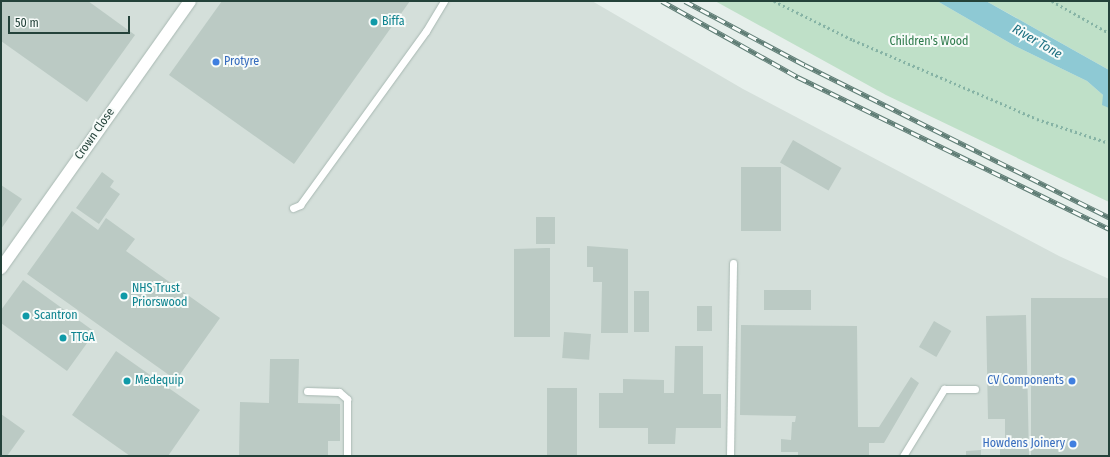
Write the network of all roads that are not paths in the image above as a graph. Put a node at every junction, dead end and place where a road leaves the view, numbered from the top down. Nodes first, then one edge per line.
1 (190, 1) edge
2 (444, 1) edge
3 (293, 208) dead end
4 (733, 263) dead end
5 (1, 268) edge
6 (975, 389) dead end
7 (307, 391) dead end
8 (347, 456) edge
9 (730, 456) edge
10 (904, 456) edge

1 - 5 street, Crown Close
2 - 3 lane
4 - 9 lane
6 - 10 lane
7 - 8 lane

